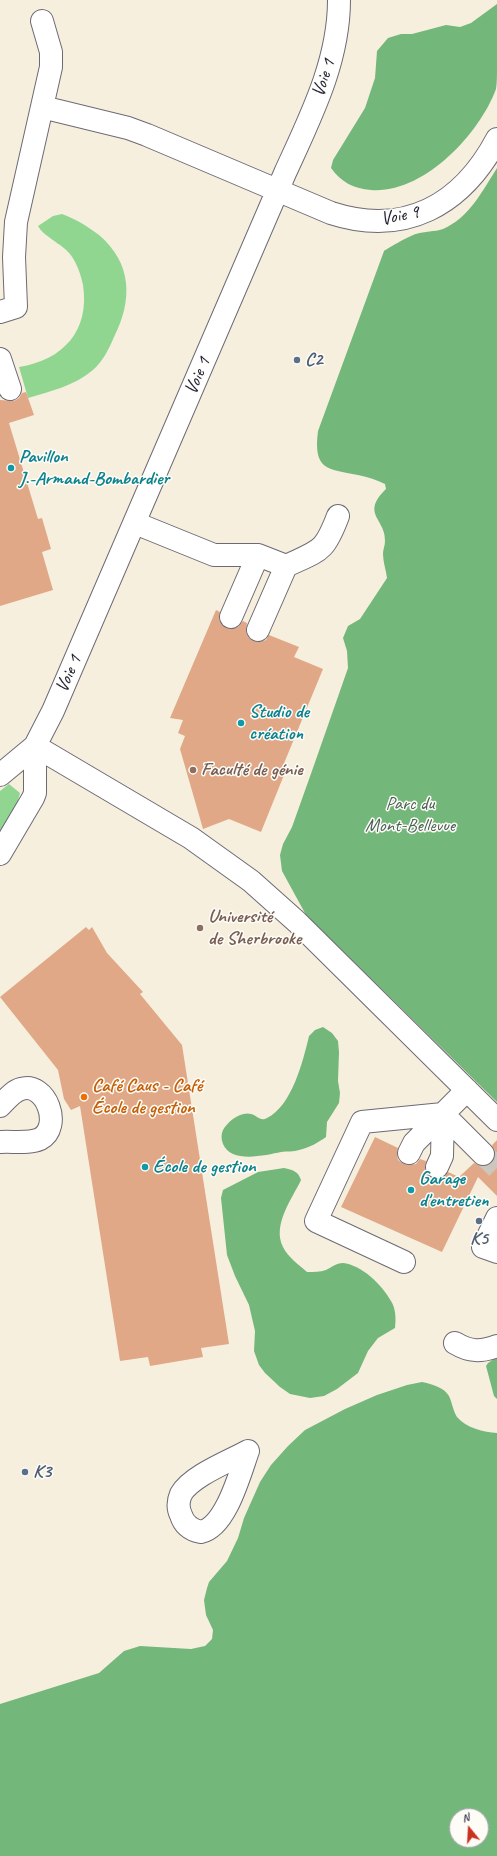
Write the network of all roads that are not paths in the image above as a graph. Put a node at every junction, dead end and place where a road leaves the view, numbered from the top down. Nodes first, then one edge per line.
1 (339, 0) edge
2 (42, 21) dead end
3 (42, 107) junction
4 (497, 139) edge
5 (278, 190) junction
6 (0, 312) edge
7 (0, 358) edge
8 (10, 389) dead end
9 (338, 516) dead end
10 (135, 523) junction
11 (258, 555) junction
12 (286, 566) junction
13 (231, 616) dead end
14 (258, 630) dead end
15 (35, 746) junction
16 (0, 775) edge
17 (0, 854) edge
18 (467, 1090) junction
19 (0, 1106) edge
20 (442, 1114) junction
21 (497, 1120) edge
22 (0, 1142) edge
23 (409, 1154) dead end
24 (483, 1154) tunnel mouth
25 (437, 1166) dead end
26 (497, 1218) edge
27 (497, 1252) edge
28 (404, 1262) dead end
29 (455, 1343) dead end
30 (497, 1346) edge

1 - 5 lane, Voie 1
2 - 3 lane
3 - 5 lane, Voie 9
3 - 6 lane
4 - 5 lane, Voie 9
5 - 10 lane, Voie 1
7 - 8 lane
9 - 12 lane
10 - 11 lane
10 - 15 lane, Voie 1
11 - 12 lane
11 - 13 lane
12 - 14 lane
15 - 16 lane
15 - 17 lane
15 - 18 lane
18 - 20 lane
18 - 21 lane
19 - 22 lane
20 - 23 lane
20 - 24 lane
20 - 25 lane
20 - 28 lane
26 - 27 lane
29 - 30 lane

